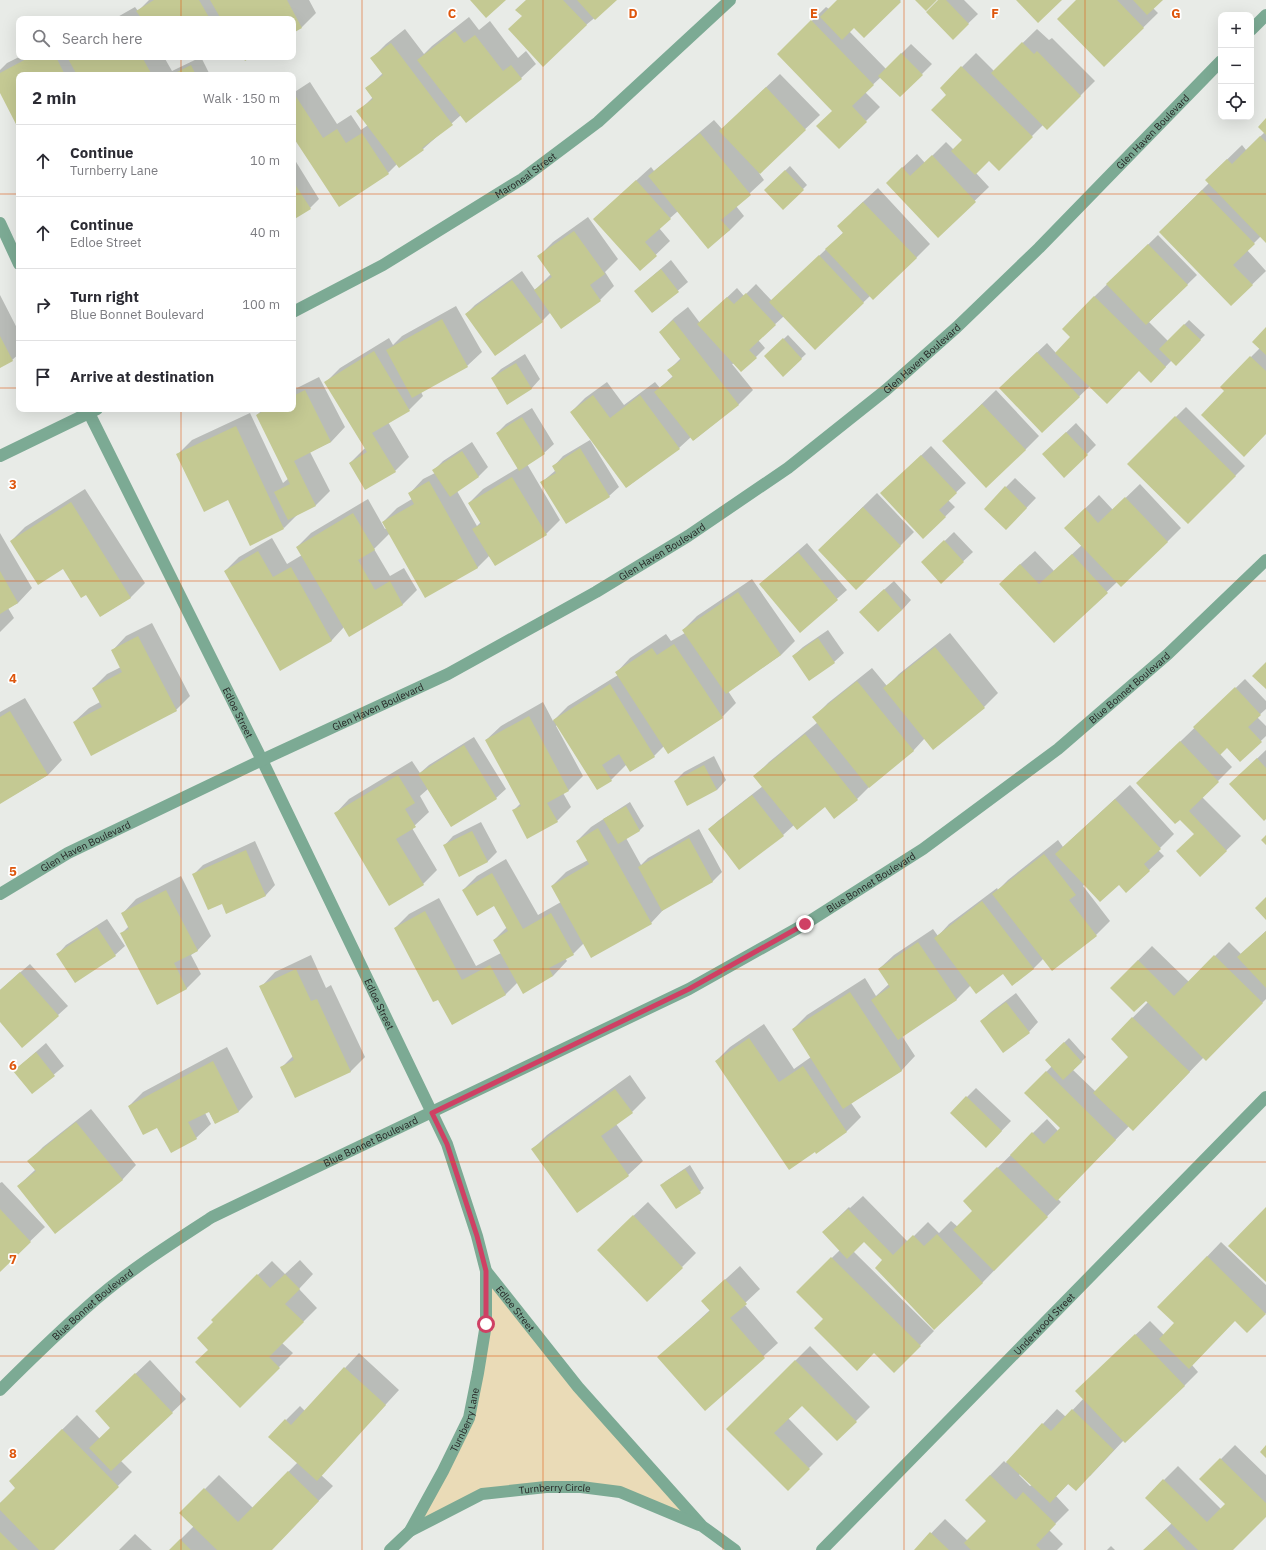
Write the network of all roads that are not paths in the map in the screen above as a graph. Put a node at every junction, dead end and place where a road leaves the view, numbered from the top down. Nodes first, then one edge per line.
1 (730, 0) edge
2 (1266, 15) edge
3 (1254, 27) edge
4 (1218, 64) edge
5 (0, 223) edge
6 (16, 258) edge
7 (296, 310) edge
8 (87, 412) edge
9 (92, 412) edge
10 (0, 456) edge
11 (1266, 560) edge
12 (262, 760) junction
13 (0, 894) edge
14 (1266, 1097) edge
15 (432, 1113) junction
16 (486, 1271) junction
17 (0, 1390) edge
18 (702, 1526) junction
19 (410, 1531) junction
20 (390, 1550) edge
21 (735, 1550) edge
22 (822, 1550) edge

1 - 7 street, Maroneal Street
2 - 3 street
4 - 12 street, Glen Haven Boulevard
5 - 6 street
8 - 10 street
9 - 12 street, Edloe Street
11 - 15 street, Blue Bonnet Boulevard
12 - 13 street, Glen Haven Boulevard
12 - 15 street, Edloe Street
14 - 22 street, Underwood Street
15 - 16 street, Edloe Street
15 - 17 street, Blue Bonnet Boulevard
16 - 18 street, Edloe Street
16 - 19 street, Turnberry Lane
18 - 19 street, Turnberry Circle
18 - 21 street, Edloe Street
19 - 20 street, Turnberry Lane

